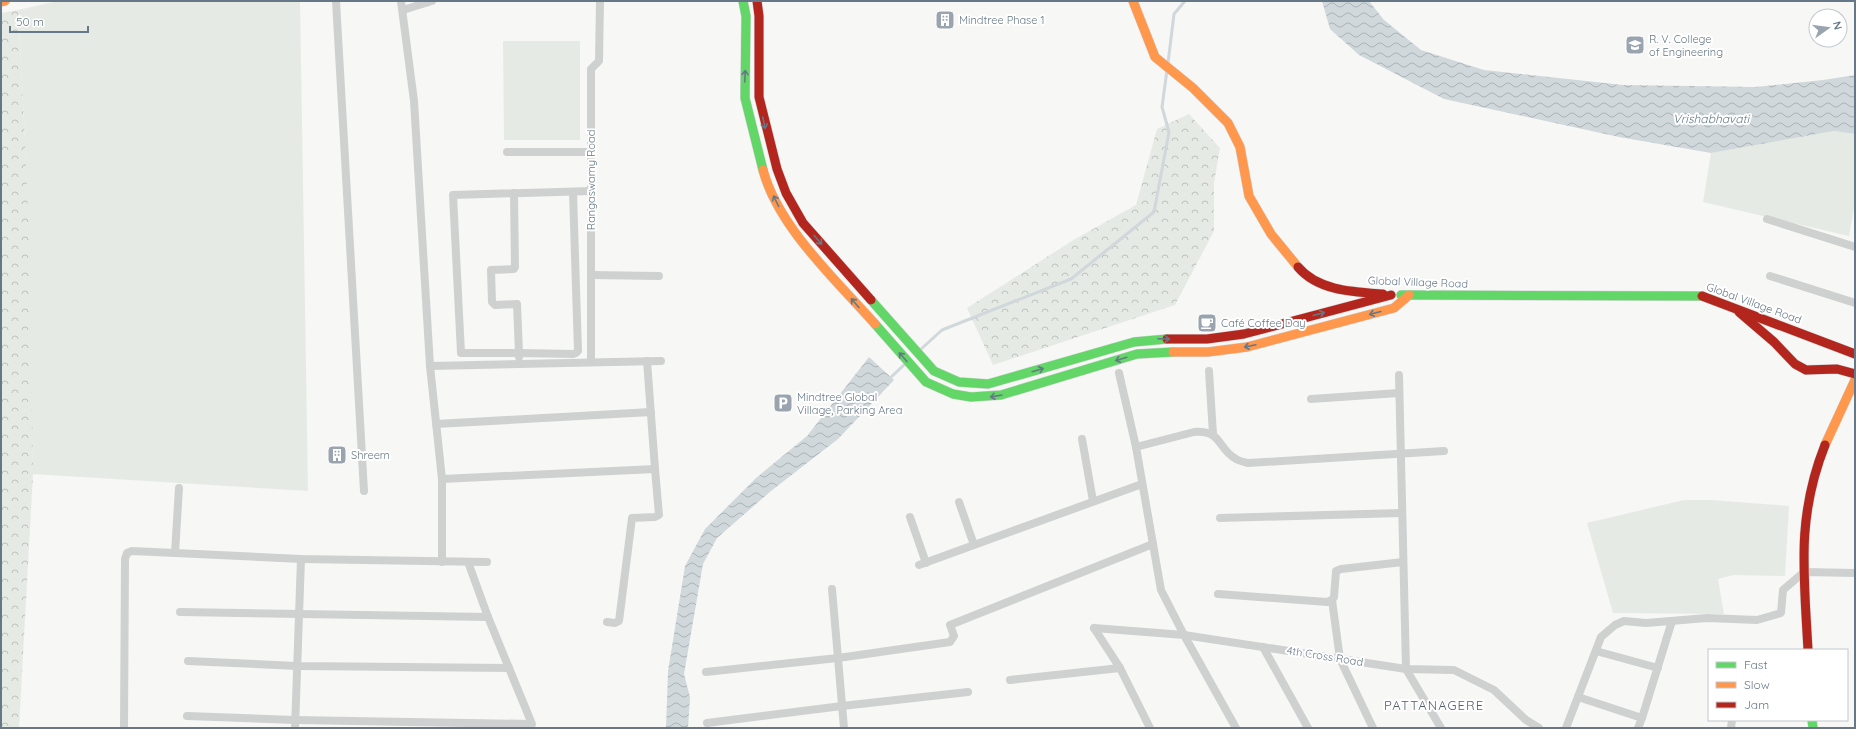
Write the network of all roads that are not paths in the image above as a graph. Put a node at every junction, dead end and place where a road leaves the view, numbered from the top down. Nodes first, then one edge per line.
1 (5, 1) edge
2 (336, 1) edge
3 (401, 1) edge
4 (432, 1) edge
5 (600, 1) edge
6 (743, 1) edge
7 (757, 1) edge
8 (1133, 1) edge
9 (1, 2) edge
10 (403, 10) junction
11 (507, 152) dead end
12 (591, 152) junction
13 (591, 191) junction
14 (573, 192) junction
15 (514, 193) junction
16 (1767, 219) dead end
17 (1855, 247) edge
18 (591, 275) junction
19 (659, 276) dead end
20 (1770, 276) dead end
21 (1390, 295) junction
22 (1409, 295) junction
23 (1855, 303) edge
24 (1734, 308) junction
25 (519, 353) junction
26 (1855, 354) edge
27 (647, 361) junction
28 (661, 361) dead end
29 (591, 362) junction
30 (519, 364) junction
31 (430, 366) junction
32 (1209, 371) dead end
33 (1119, 373) dead end
34 (1855, 374) edge
35 (1399, 375) dead end
36 (1855, 380) edge
37 (1399, 393) junction
38 (1852, 394) edge
39 (1312, 399) dead end
40 (651, 412) junction
41 (436, 424) junction
42 (1212, 434) junction
43 (1082, 438) dead end
44 (1136, 448) junction
45 (1444, 451) dead end
46 (1401, 455) junction
47 (654, 470) junction
48 (442, 479) junction
49 (1142, 484) junction
50 (179, 488) dead end
51 (364, 491) dead end
52 (1093, 500) junction
53 (959, 502) dead end
54 (1402, 513) junction
55 (910, 517) dead end
56 (1220, 518) dead end
57 (1153, 544) junction
58 (974, 545) junction
59 (175, 553) junction
60 (301, 559) junction
61 (442, 562) junction
62 (468, 562) junction
63 (487, 562) dead end
64 (1403, 562) junction
65 (1804, 572) junction
66 (1855, 573) edge
67 (832, 589) dead end
68 (1218, 594) dead end
69 (1332, 600) junction
70 (180, 612) dead end
71 (299, 614) junction
72 (488, 617) junction
73 (1672, 621) junction
74 (607, 622) dead end
75 (1184, 635) junction
76 (1263, 647) junction
77 (1808, 649) edge
78 (1596, 651) junction
79 (838, 658) junction
80 (1340, 659) junction
81 (188, 662) dead end
82 (297, 666) junction
83 (509, 668) junction
84 (1120, 668) junction
85 (1658, 668) junction
86 (1406, 669) junction
87 (706, 672) dead end
88 (1010, 680) dead end
89 (968, 692) dead end
90 (1578, 697) junction
91 (842, 706) junction
92 (187, 716) dead end
93 (1642, 718) junction
94 (707, 723) dead end
95 (295, 724) edge
96 (533, 726) edge
97 (1536, 727) edge
98 (124, 728) edge
99 (844, 728) edge
100 (1150, 728) edge
101 (1236, 728) edge
102 (1308, 728) edge
103 (1373, 728) edge
104 (1441, 728) edge
105 (1566, 728) edge
106 (1638, 728) edge

1 - 9 street
2 - 51 street
3 - 10 street
4 - 10 street
5 - 12 street, Rangaswamy Road
22 -> 6 street
7 -> 21 street
8 - 21 street, Global Village Road
10 - 31 street
11 - 12 street
12 - 13 street, Rangaswamy Road
13 - 14 street
13 - 18 street, Rangaswamy Road
14 - 15 street
14 - 25 street
15 - 25 street
15 - 25 street
16 - 17 street
18 - 19 street
18 - 29 street, Rangaswamy Road
20 - 23 street
21 - 22 street, Global Village Road
22 - 24 street, Global Village Road
24 - 26 street, Global Village Road
24 - 34 street
25 - 30 street
27 - 28 street
27 - 29 street
27 - 40 street
29 - 30 street
30 - 31 street
31 - 41 street
32 - 42 street
33 - 44 street
35 - 37 street
36 - 38 street
37 - 39 street
37 - 46 street
38 - 65 street
40 - 41 street
40 - 47 street
41 - 48 street
42 - 44 street
42 - 46 street
43 - 52 street
44 - 49 street
45 - 46 street
46 - 54 street
47 - 48 street
47 - 74 street
48 - 61 street
49 - 52 street
49 - 57 street
50 - 59 street
52 - 58 street
53 - 58 street
54 - 56 street
54 - 64 street
55 - 58 street
57 - 75 street
57 - 79 street
59 - 60 street
59 - 98 street
60 - 61 street
60 - 71 street
61 - 62 street
62 - 63 street
62 - 72 street
64 - 69 street
64 - 86 street
65 - 66 street
65 - 73 street
65 - 77 street
67 - 79 street
68 - 69 street
69 - 80 street
70 - 71 street
71 - 72 street
71 - 82 street
72 - 83 street
73 - 78 street
73 - 85 street
75 - 76 street, 4th Cross Road
75 - 84 street, 4th Cross Road
75 - 101 street
76 - 80 street, 4th Cross Road
76 - 102 street
78 - 85 street
78 - 90 street
79 - 87 street
79 - 91 street
80 - 86 street, 4th Cross Road
80 - 103 street
81 - 82 street
82 - 83 street
82 - 95 street
83 - 96 street
84 - 88 street
84 - 100 street
85 - 93 street
86 - 97 street, 4th Cross Road
86 - 104 street
89 - 91 street
90 - 93 street
90 - 105 street
91 - 94 street
91 - 99 street
92 - 95 street
93 - 106 street
95 - 96 street

